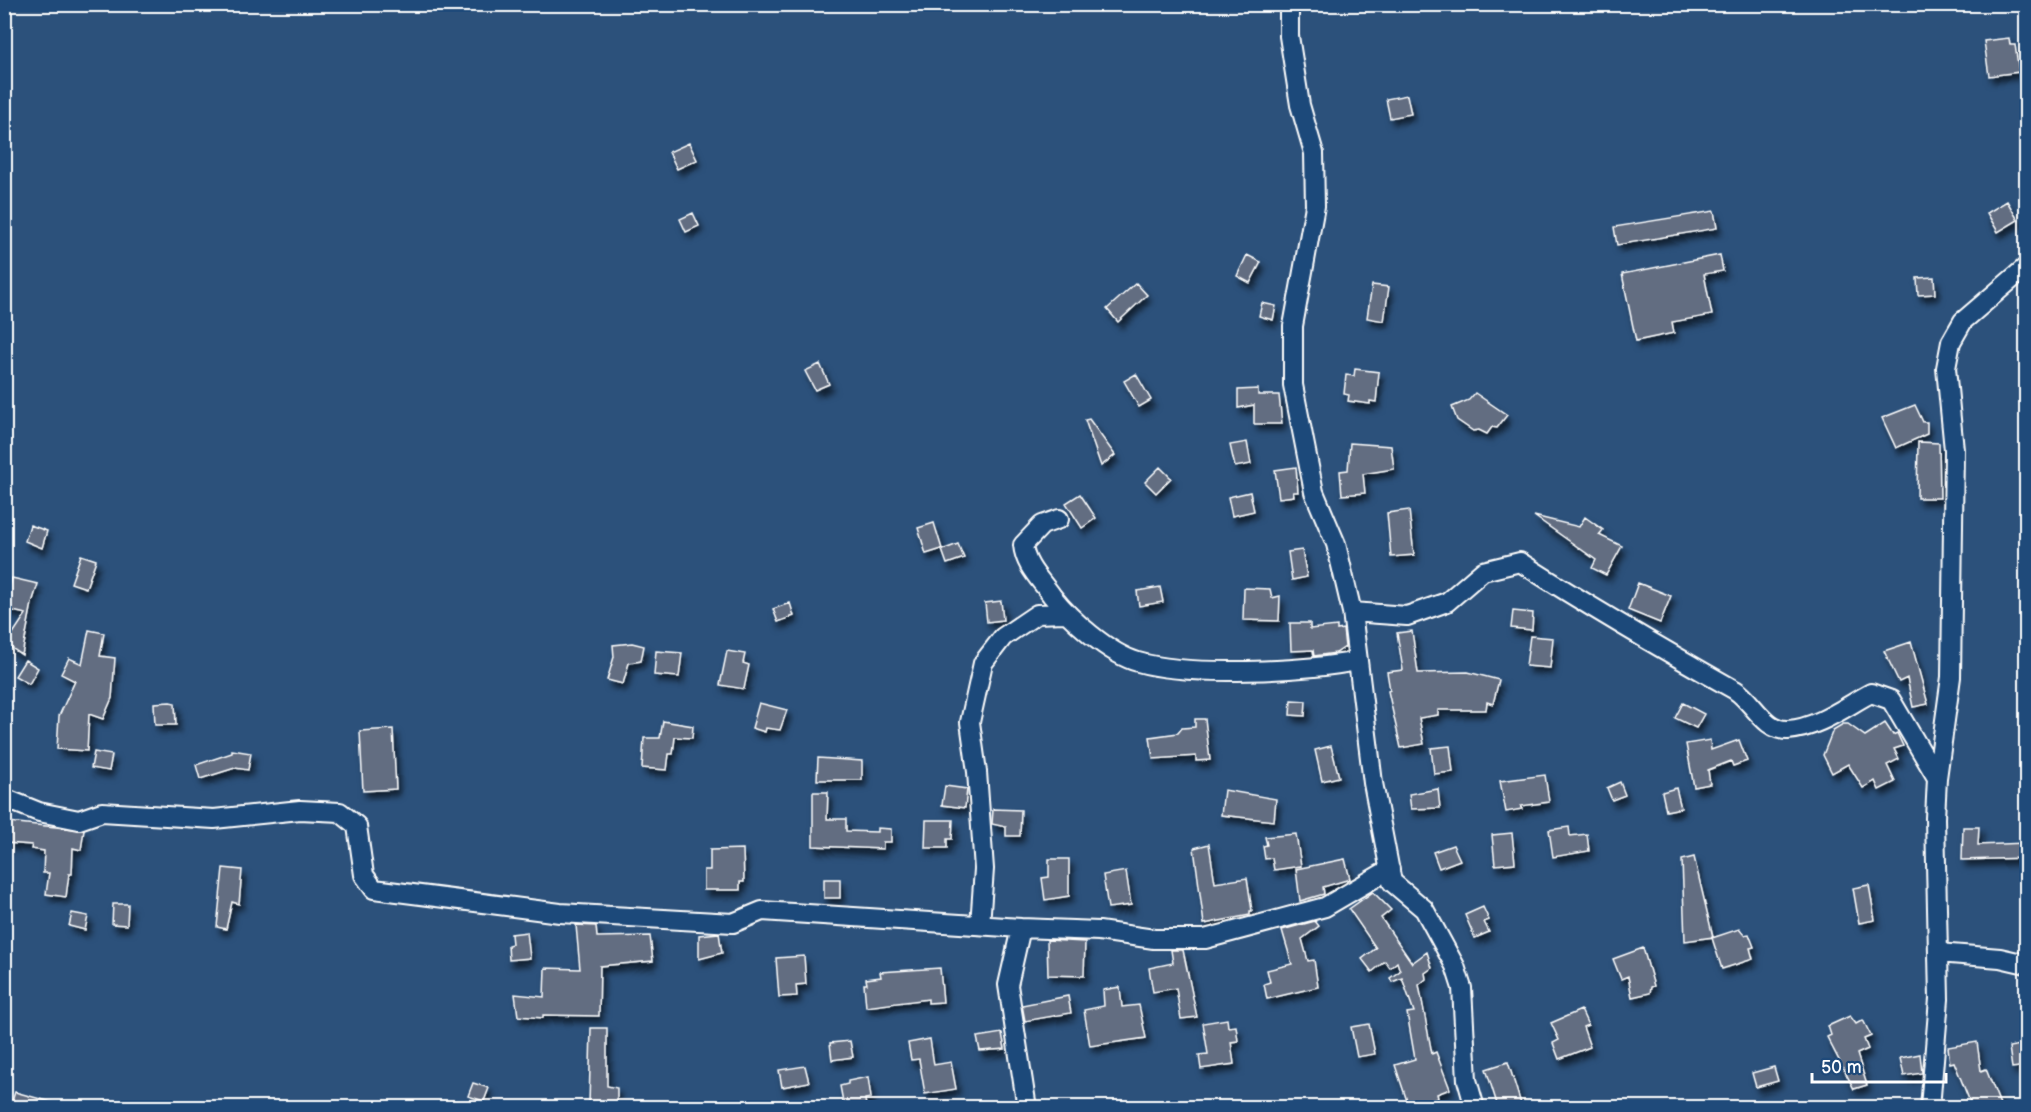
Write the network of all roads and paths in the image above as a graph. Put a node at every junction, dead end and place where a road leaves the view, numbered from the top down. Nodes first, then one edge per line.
1 (1289, 4) edge
2 (2026, 267) edge
3 (1059, 519) dead end
4 (1352, 612) junction
5 (1064, 613) junction
6 (1358, 661) junction
7 (1937, 778) junction
8 (4, 798) edge
9 (1390, 869) junction
10 (980, 926) junction
11 (1021, 928) junction
12 (1938, 953) junction
13 (2026, 964) edge
14 (1027, 1107) edge
15 (1475, 1107) edge
16 (1930, 1107) edge

1 - 4 street
2 - 7 street
3 - 5 street
4 - 6 street
4 - 7 street
5 - 6 street
5 - 10 street
6 - 9 street
7 - 12 street
8 - 10 street
9 - 11 street
9 - 15 street
10 - 11 street
11 - 14 street
12 - 13 street
12 - 16 street

